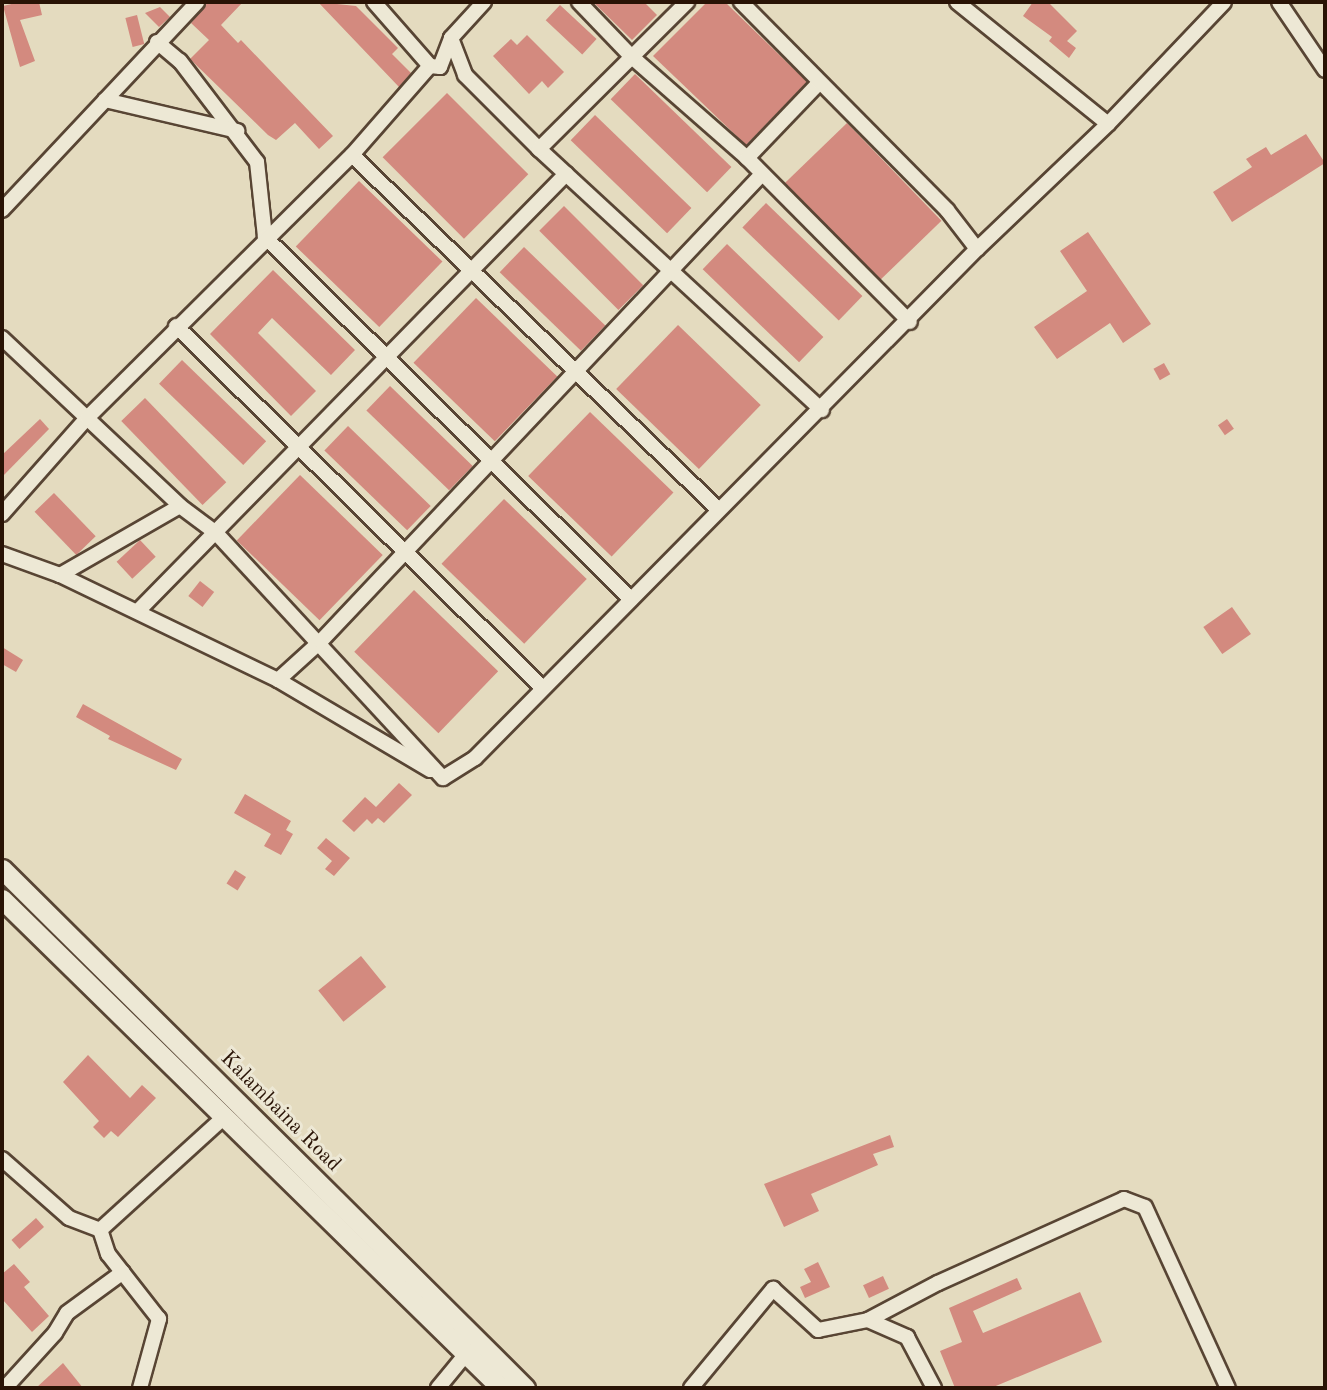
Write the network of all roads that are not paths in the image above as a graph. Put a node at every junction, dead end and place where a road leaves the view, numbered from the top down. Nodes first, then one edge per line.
1 (197, 2) edge
2 (374, 2) edge
3 (484, 2) edge
4 (579, 2) edge
5 (687, 2) edge
6 (741, 2) edge
7 (957, 2) edge
8 (1224, 2) edge
9 (1279, 2) edge
10 (451, 38) junction
11 (157, 42) junction
12 (632, 57) junction
13 (435, 67) junction
14 (1325, 70) edge
15 (466, 75) junction
16 (819, 83) junction
17 (105, 100) junction
18 (1108, 124) junction
19 (237, 131) junction
20 (539, 149) junction
21 (352, 155) junction
22 (747, 158) junction
23 (566, 174) junction
24 (762, 174) junction
25 (2, 210) edge
26 (265, 237) junction
27 (977, 249) junction
28 (474, 269) junction
29 (672, 269) junction
30 (910, 322) junction
31 (176, 326) junction
32 (2, 338) edge
33 (385, 360) junction
34 (576, 369) junction
35 (822, 410) junction
36 (87, 418) junction
37 (298, 449) junction
38 (490, 460) junction
39 (180, 506) junction
40 (718, 509) junction
41 (2, 514) edge
42 (216, 533) junction
43 (404, 551) junction
44 (2, 554) edge
45 (60, 575) junction
46 (631, 599) junction
47 (138, 611) junction
48 (321, 641) junction
49 (278, 680) junction
50 (543, 688) junction
51 (443, 778) junction
52 (2, 869) edge
53 (4, 905) edge
54 (224, 1116) junction
55 (2, 1159) edge
56 (100, 1230) junction
57 (123, 1272) junction
58 (868, 1320) junction
59 (466, 1354) junction
60 (5, 1388) edge
61 (140, 1388) edge
62 (438, 1388) edge
63 (501, 1388) edge
64 (525, 1388) edge
65 (691, 1388) edge
66 (934, 1388) edge
67 (1228, 1388) edge

1 - 11 street
2 - 13 street
3 - 10 street
4 - 12 street
5 - 12 street
6 - 16 street
7 - 18 street
8 - 18 street
9 - 14 street
10 - 13 street
10 - 15 street
11 - 17 street
11 - 19 street
12 - 20 street
12 - 22 street
13 - 15 street
13 - 21 street
15 - 20 street
16 - 22 street
16 - 27 street
17 - 19 street
17 - 25 street
18 - 27 street
19 - 26 street
20 - 23 street
21 - 26 street
21 - 28 street
22 - 24 street
23 - 28 street
23 - 29 street
24 - 29 street
24 - 30 street
26 - 31 street
26 - 33 street
27 - 30 street
28 - 33 street
28 - 34 street
29 - 34 street
29 - 35 street
30 - 35 street
31 - 36 street
31 - 37 street
32 - 36 street
33 - 37 street
33 - 38 street
34 - 38 street
34 - 40 street
35 - 40 street
36 - 39 street
36 - 41 street
37 - 42 street
37 - 43 street
38 - 43 street
38 - 46 street
39 - 42 street
39 - 45 street
40 - 46 street
42 - 47 street
42 - 48 street
43 - 48 street
43 - 50 street
44 - 45 street
45 - 47 street
46 - 50 street
47 - 49 street
48 - 49 street
48 - 51 street
49 - 51 street
50 - 51 street
52 - 64 main road, Kalambaina Road
53 - 54 main road
54 - 56 street
54 - 59 main road
55 - 56 street
56 - 57 street
57 - 60 street
57 - 61 street
58 - 65 street
58 - 66 street
58 - 67 street
59 - 62 street
59 - 63 main road

